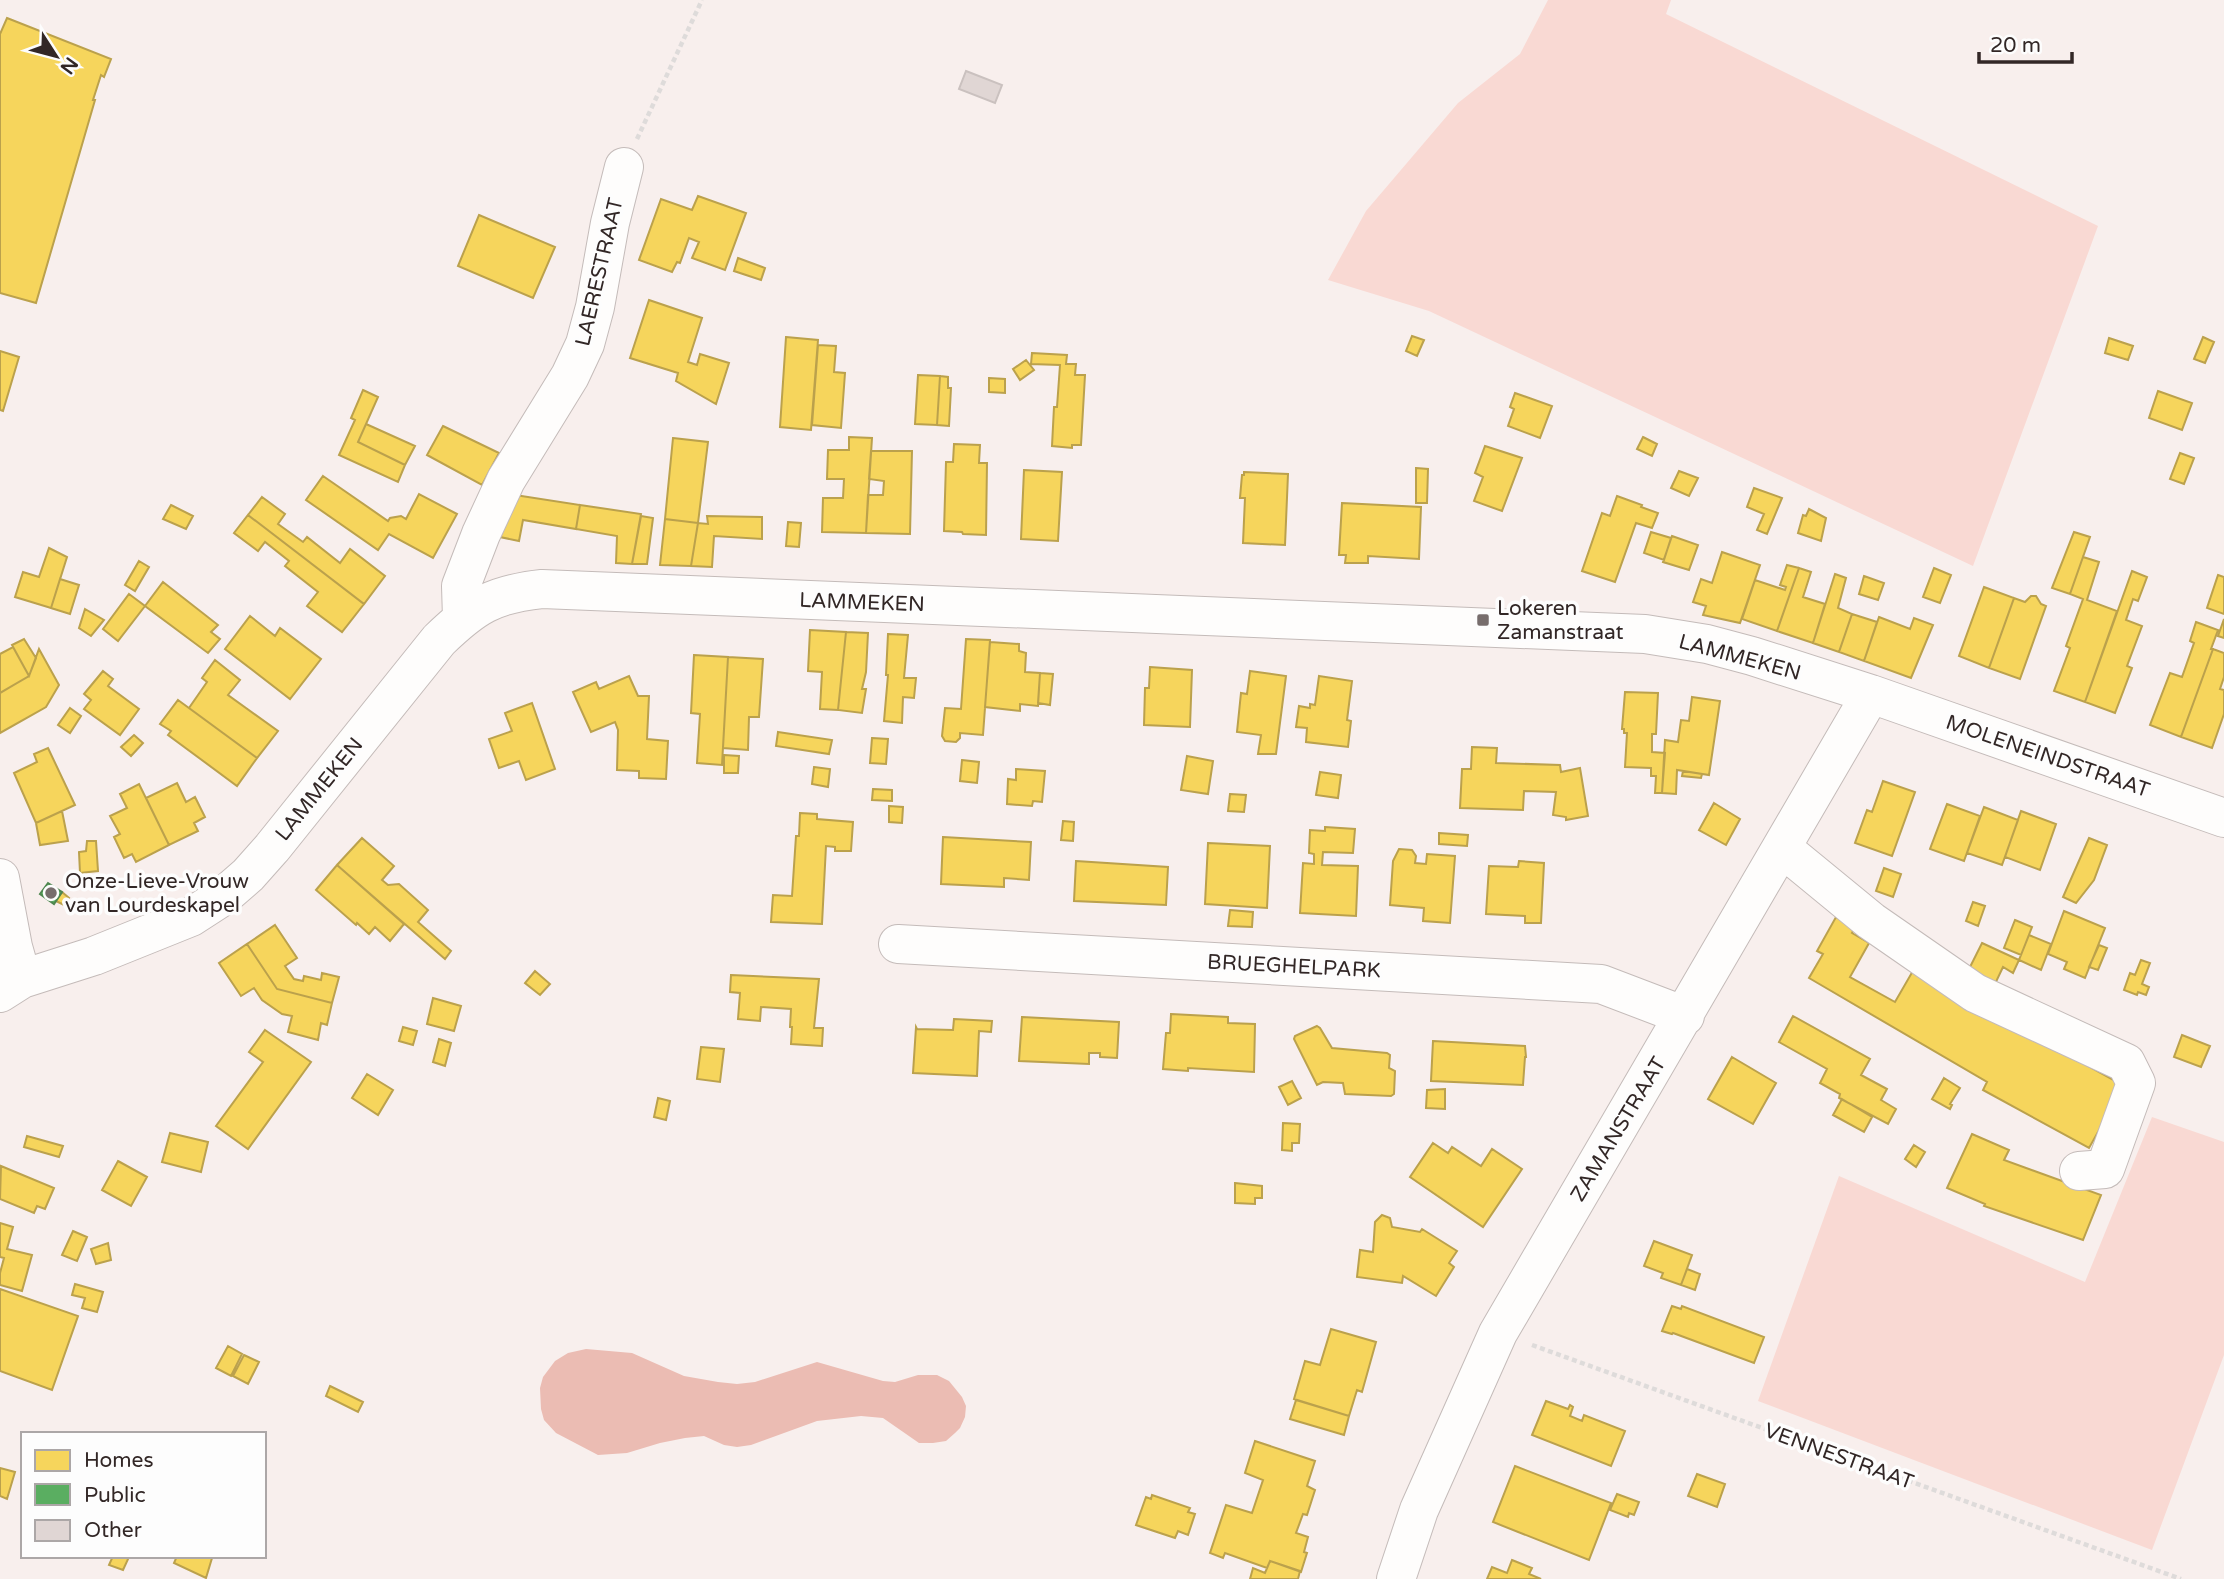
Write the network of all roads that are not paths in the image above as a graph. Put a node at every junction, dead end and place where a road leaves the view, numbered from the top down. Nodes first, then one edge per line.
1 (624, 167) road end
2 (462, 618) junction
3 (1871, 694) junction
4 (2224, 818) edge
5 (1782, 848) junction
6 (0, 878) edge
7 (898, 943) dead end
8 (11, 986) edge
9 (1685, 1016) junction
10 (2079, 1171) dead end
11 (1396, 1579) edge

1 - 2 street, LAERESTRAAT
2 - 3 street, LAMMEKEN
2 - 8 street, LAMMEKEN
3 - 4 street, MOLENEINDSTRAAT
3 - 5 street, ZAMANSTRAAT
5 - 9 street, ZAMANSTRAAT
5 - 10 street
6 - 8 street
7 - 9 street, BRUEGHELPARK
9 - 11 street, ZAMANSTRAAT

